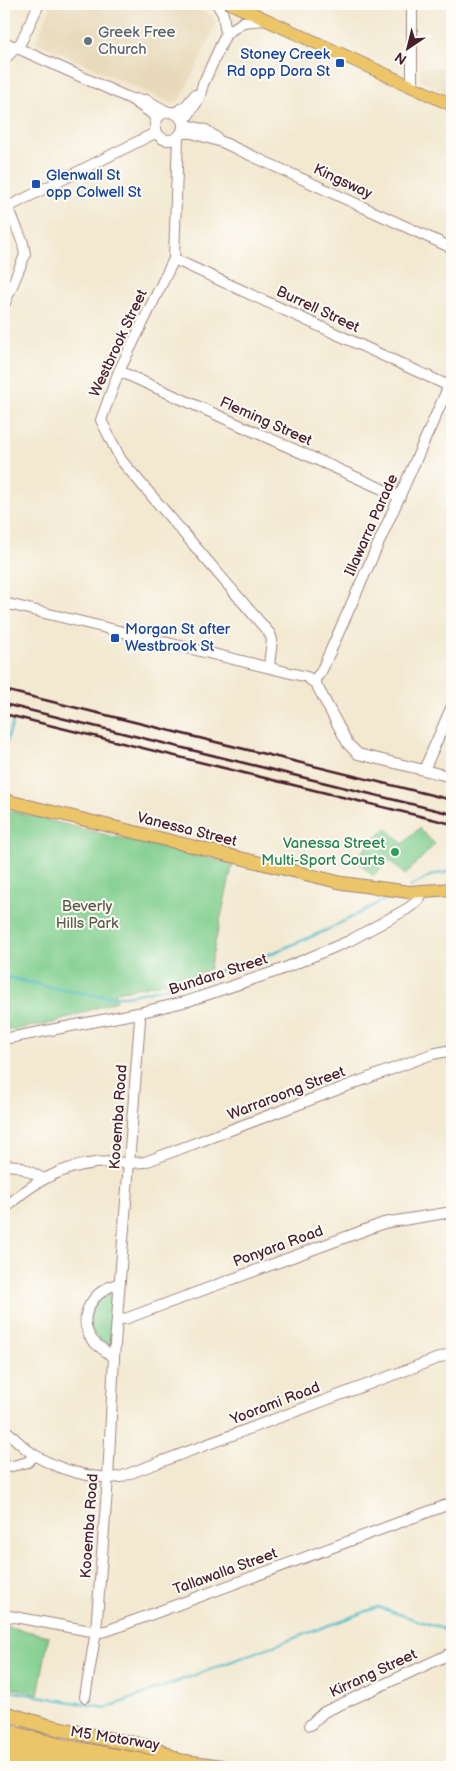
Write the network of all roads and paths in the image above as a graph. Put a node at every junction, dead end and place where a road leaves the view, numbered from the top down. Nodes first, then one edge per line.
1 (39, 4) edge
2 (217, 4) edge
3 (232, 4) edge
4 (412, 4) edge
5 (268, 20) junction
6 (226, 34) junction
7 (4, 42) edge
8 (16, 48) junction
9 (4, 60) edge
10 (203, 84) junction
11 (412, 87) junction
12 (131, 99) junction
13 (199, 99) junction
14 (452, 105) edge
15 (171, 112) junction
16 (157, 120) junction
17 (201, 128) junction
18 (179, 131) junction
19 (157, 132) junction
20 (222, 142) junction
21 (6, 208) edge
22 (452, 248) edge
23 (174, 259) junction
24 (4, 306) edge
25 (119, 372) junction
26 (451, 382) edge
27 (400, 497) junction
28 (4, 603) edge
29 (269, 666) junction
30 (313, 680) junction
31 (452, 706) edge
32 (424, 770) junction
33 (452, 777) edge
34 (4, 800) edge
35 (452, 889) edge
36 (422, 892) junction
37 (138, 1013) junction
38 (4, 1039) edge
39 (452, 1050) edge
40 (129, 1162) junction
41 (4, 1165) edge
42 (44, 1179) junction
43 (4, 1210) edge
44 (452, 1212) edge
45 (120, 1283) junction
46 (117, 1318) junction
47 (452, 1353) edge
48 (114, 1357) junction
49 (4, 1428) edge
50 (34, 1455) junction
51 (4, 1468) edge
52 (108, 1478) junction
53 (452, 1503) edge
54 (4, 1615) edge
55 (96, 1631) junction
56 (452, 1652) edge
57 (85, 1697) dead end
58 (4, 1713) edge
59 (4, 1722) edge
60 (310, 1725) dead end
61 (4, 1731) edge
62 (4, 1743) edge
63 (4, 1756) edge
64 (178, 1761) junction
65 (4, 1765) edge
66 (17, 1767) edge
67 (54, 1767) edge
68 (103, 1767) edge
69 (222, 1767) edge

1 - 8 street
2 - 6 street
3 - 5 main road
4 - 11 street
5 - 6 street
5 - 11 main road
6 - 10 street
7 - 8 street
8 - 9 street
8 - 12 street
10 - 13 street
10 - 15 street
11 - 14 main road
12 - 15 street
12 - 16 street
13 - 17 street
13 - 18 street
15 - 16 street
15 - 18 street
16 - 19 street
17 - 18 street, Kingsway
17 - 20 street, Kingsway
18 - 19 street
18 - 20 street, Kingsway
18 - 23 street, Westbrook Street
19 - 21 street
20 - 22 street, Kingsway
21 - 24 street
23 - 25 street, Westbrook Street
23 - 26 street, Burrell Street
25 - 27 street, Fleming Street
25 - 29 street, Westbrook Street
26 - 27 street, Illawarra Parade
27 - 30 street, Illawarra Parade
28 - 29 street
29 - 30 street
30 - 32 street
31 - 32 street
32 - 33 street
34 - 36 main road, Vanessa Street
35 - 36 main road, Vanessa Street
36 - 37 street, Bundara Street
37 - 38 street, Bundara Street
37 - 40 street, Kooemba Road
39 - 40 street, Warraroong Street
40 - 42 street, Warraroong Street
40 - 45 street, Kooemba Road
41 - 42 street
42 - 43 street, Warraroong Street
44 - 46 street, Ponyara Road
45 - 46 street, Kooemba Road
45 - 48 street
46 - 48 street, Kooemba Road
47 - 52 street, Yoorami Road
48 - 52 street, Kooemba Road
49 - 50 street
50 - 51 street
50 - 52 street
52 - 55 street, Kooemba Road
53 - 55 street, Tallawalla Street
54 - 55 street, Tallawalla Street
55 - 57 street, Kooemba Road
56 - 60 street, Kirrang Street
58 - 64 highway
59 - 64 highway
61 - 64 highway, M5 Motorway
62 - 68 highway, M5 Motorway
63 - 67 highway
64 - 69 highway, M5 Motorway
65 - 66 highway

